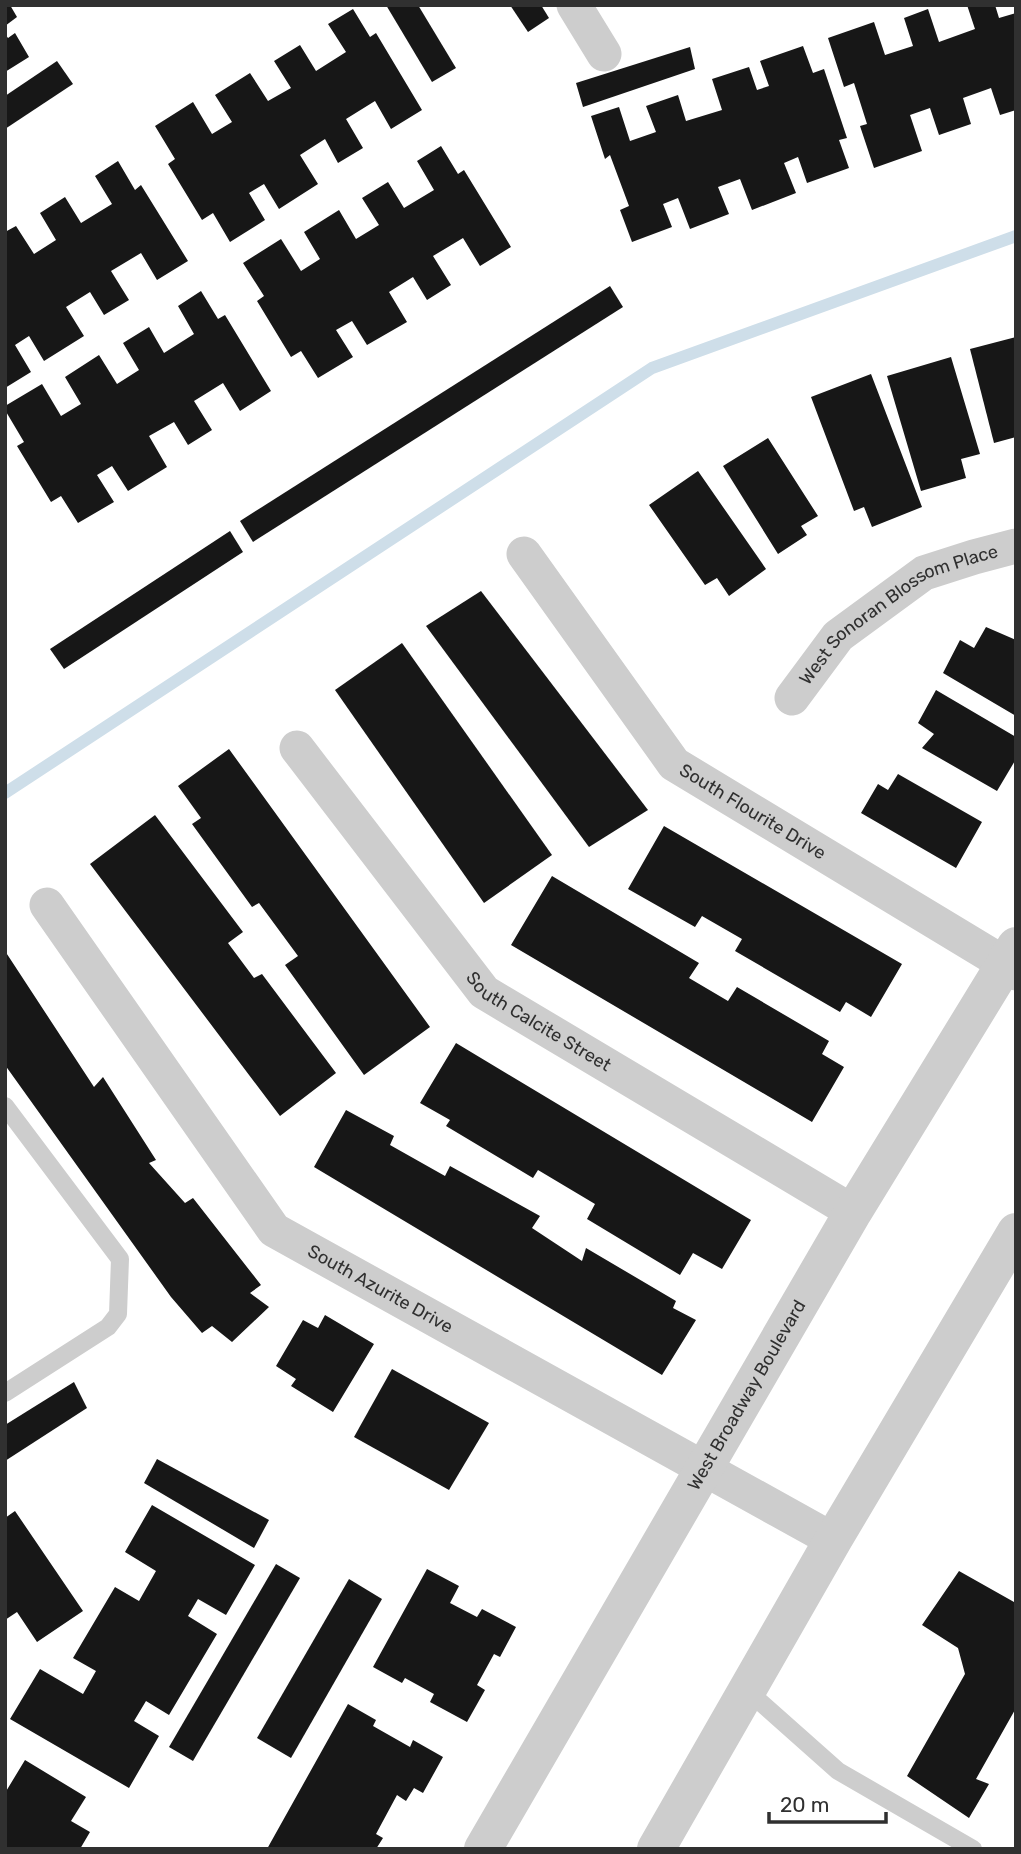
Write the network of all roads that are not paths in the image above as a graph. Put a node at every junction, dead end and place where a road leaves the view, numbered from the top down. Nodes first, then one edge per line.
1 (573, 5) edge
2 (604, 54) dead end
3 (1016, 546) edge
4 (524, 554) dead end
5 (792, 698) dead end
6 (297, 748) dead end
7 (47, 905) dead end
8 (1012, 961) edge
9 (5, 1106) edge
10 (853, 1212) junction
11 (1016, 1232) edge
12 (5, 1393) edge
13 (704, 1469) junction
14 (833, 1540) junction
15 (748, 1691) junction
16 (483, 1849) edge
17 (656, 1849) edge
18 (973, 1849) edge

1 - 2 street
3 - 5 street, West Sonoran Blossom Place
4 - 8 street, South Flourite Drive
6 - 10 street, South Calcite Street
7 - 13 street, South Azurite Drive
8 - 10 street, West Broadway Boulevard
9 - 12 lane
10 - 13 street, West Broadway Boulevard
11 - 14 street
13 - 14 street, South Azurite Drive
13 - 16 street, West Broadway Boulevard
14 - 15 street
15 - 17 street
15 - 18 lane

